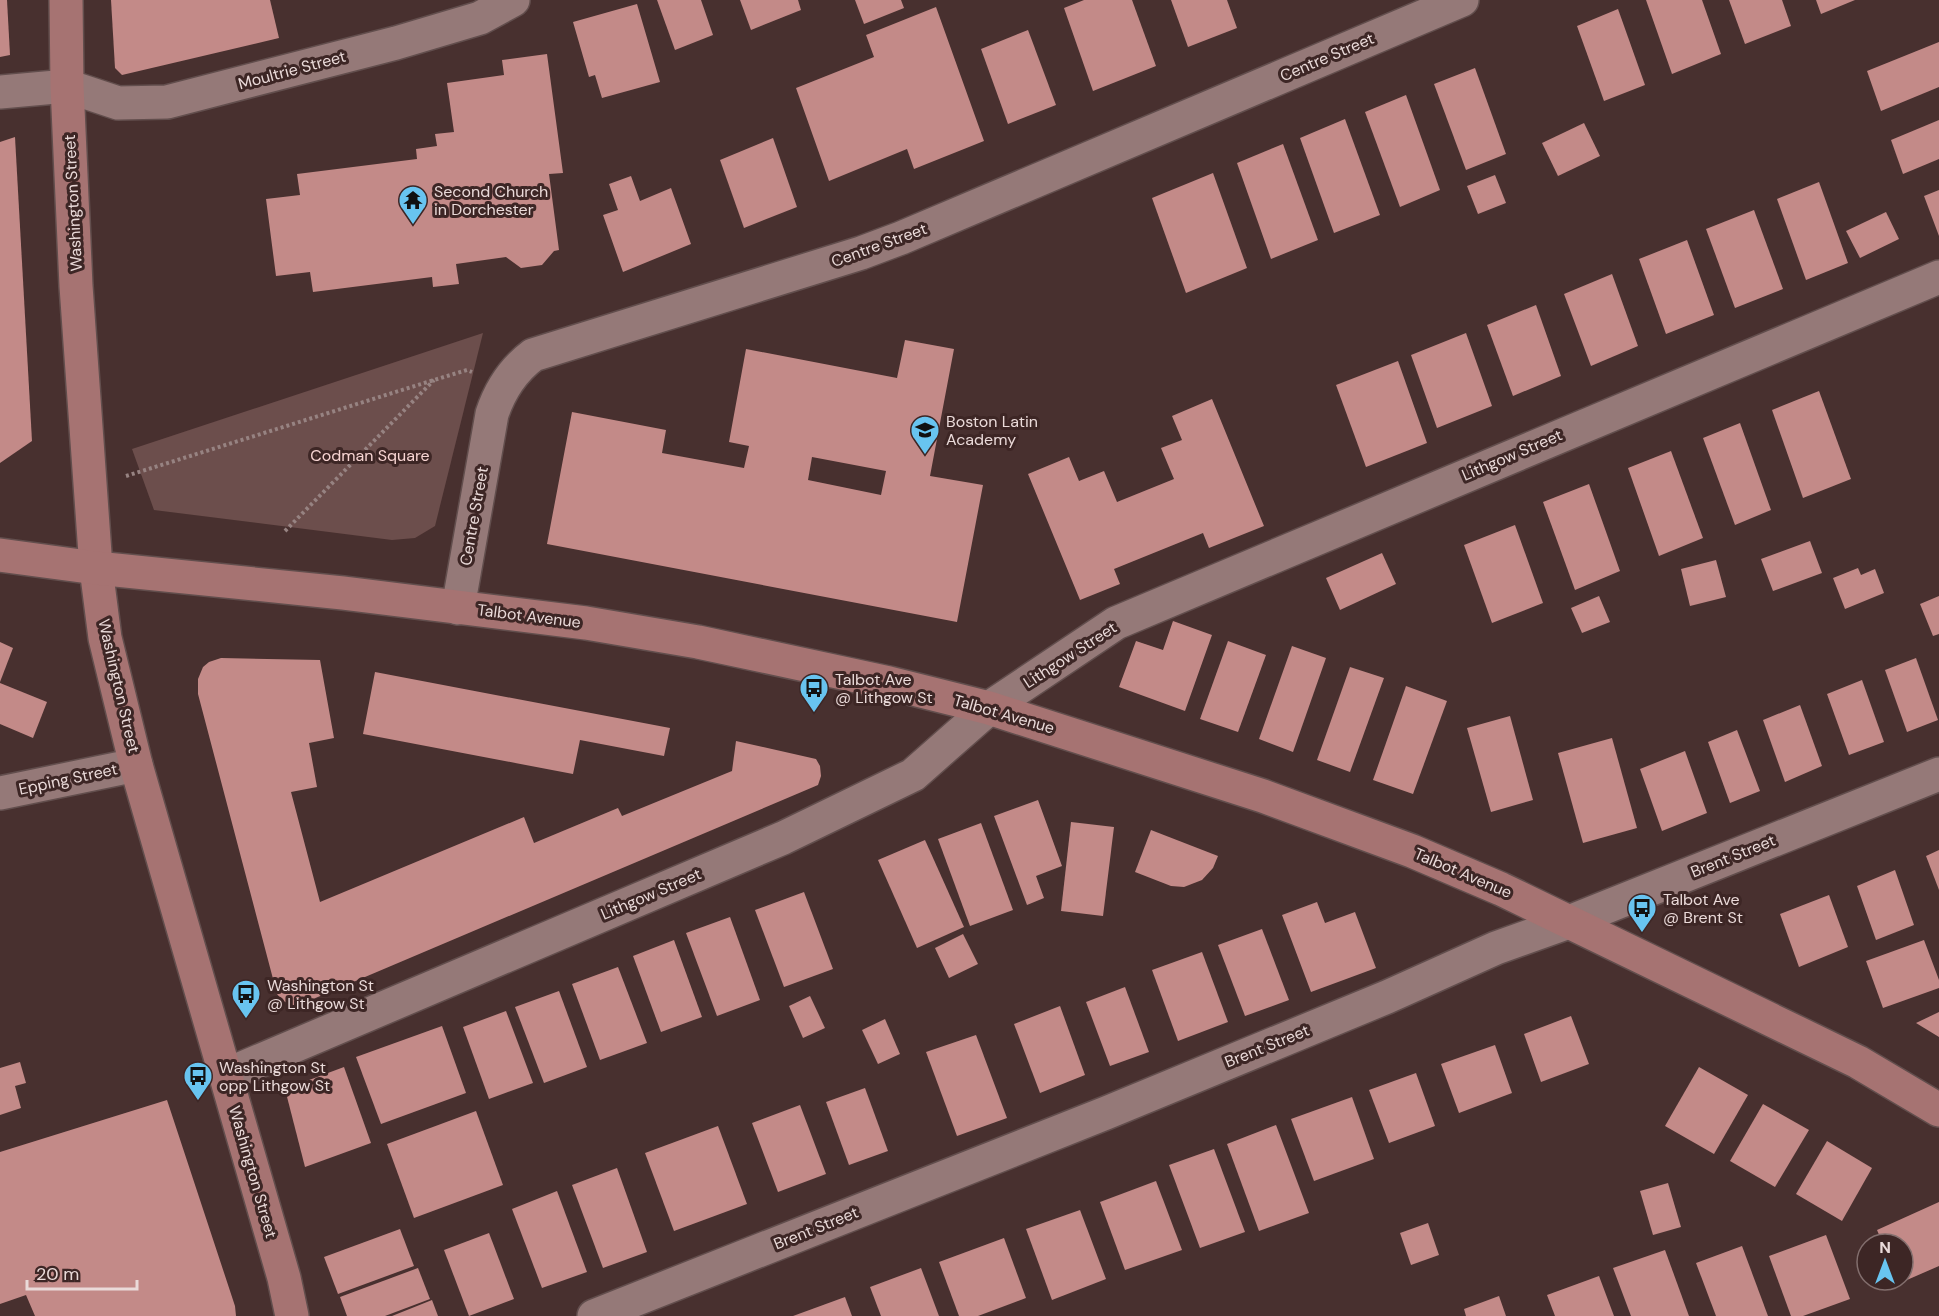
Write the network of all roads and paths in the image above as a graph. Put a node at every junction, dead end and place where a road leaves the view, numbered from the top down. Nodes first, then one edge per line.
1 (66, 0) edge
2 (513, 0) edge
3 (1462, 0) edge
4 (1424, 7) edge
5 (67, 86) junction
6 (0, 92) edge
7 (1939, 277) edge
8 (475, 372) dead end
9 (434, 380) junction
10 (126, 476) dead end
11 (285, 531) dead end
12 (0, 555) edge
13 (96, 568) junction
14 (458, 608) junction
15 (989, 708) junction
16 (136, 765) junction
17 (1939, 774) edge
18 (0, 793) edge
19 (1569, 921) junction
20 (226, 1076) junction
21 (1939, 1110) edge
22 (292, 1316) edge
23 (594, 1316) edge

1 - 5 main road, Washington Street
2 - 5 street, Moultrie Street
3 - 4 street, Centre Street
4 - 14 street, Centre Street
5 - 6 street
5 - 13 main road, Washington Street
7 - 15 street, Lithgow Street
8 - 9 path
9 - 10 path
9 - 11 path
12 - 13 main road, Talbot Avenue
13 - 14 main road, Talbot Avenue
13 - 16 main road, Washington Street
14 - 15 main road, Talbot Avenue
15 - 19 main road, Talbot Avenue
15 - 20 street, Lithgow Street
16 - 18 street, Epping Street
16 - 20 main road, Washington Street
17 - 19 street, Brent Street
19 - 21 main road, Talbot Avenue
19 - 23 street, Brent Street
20 - 22 main road, Washington Street

